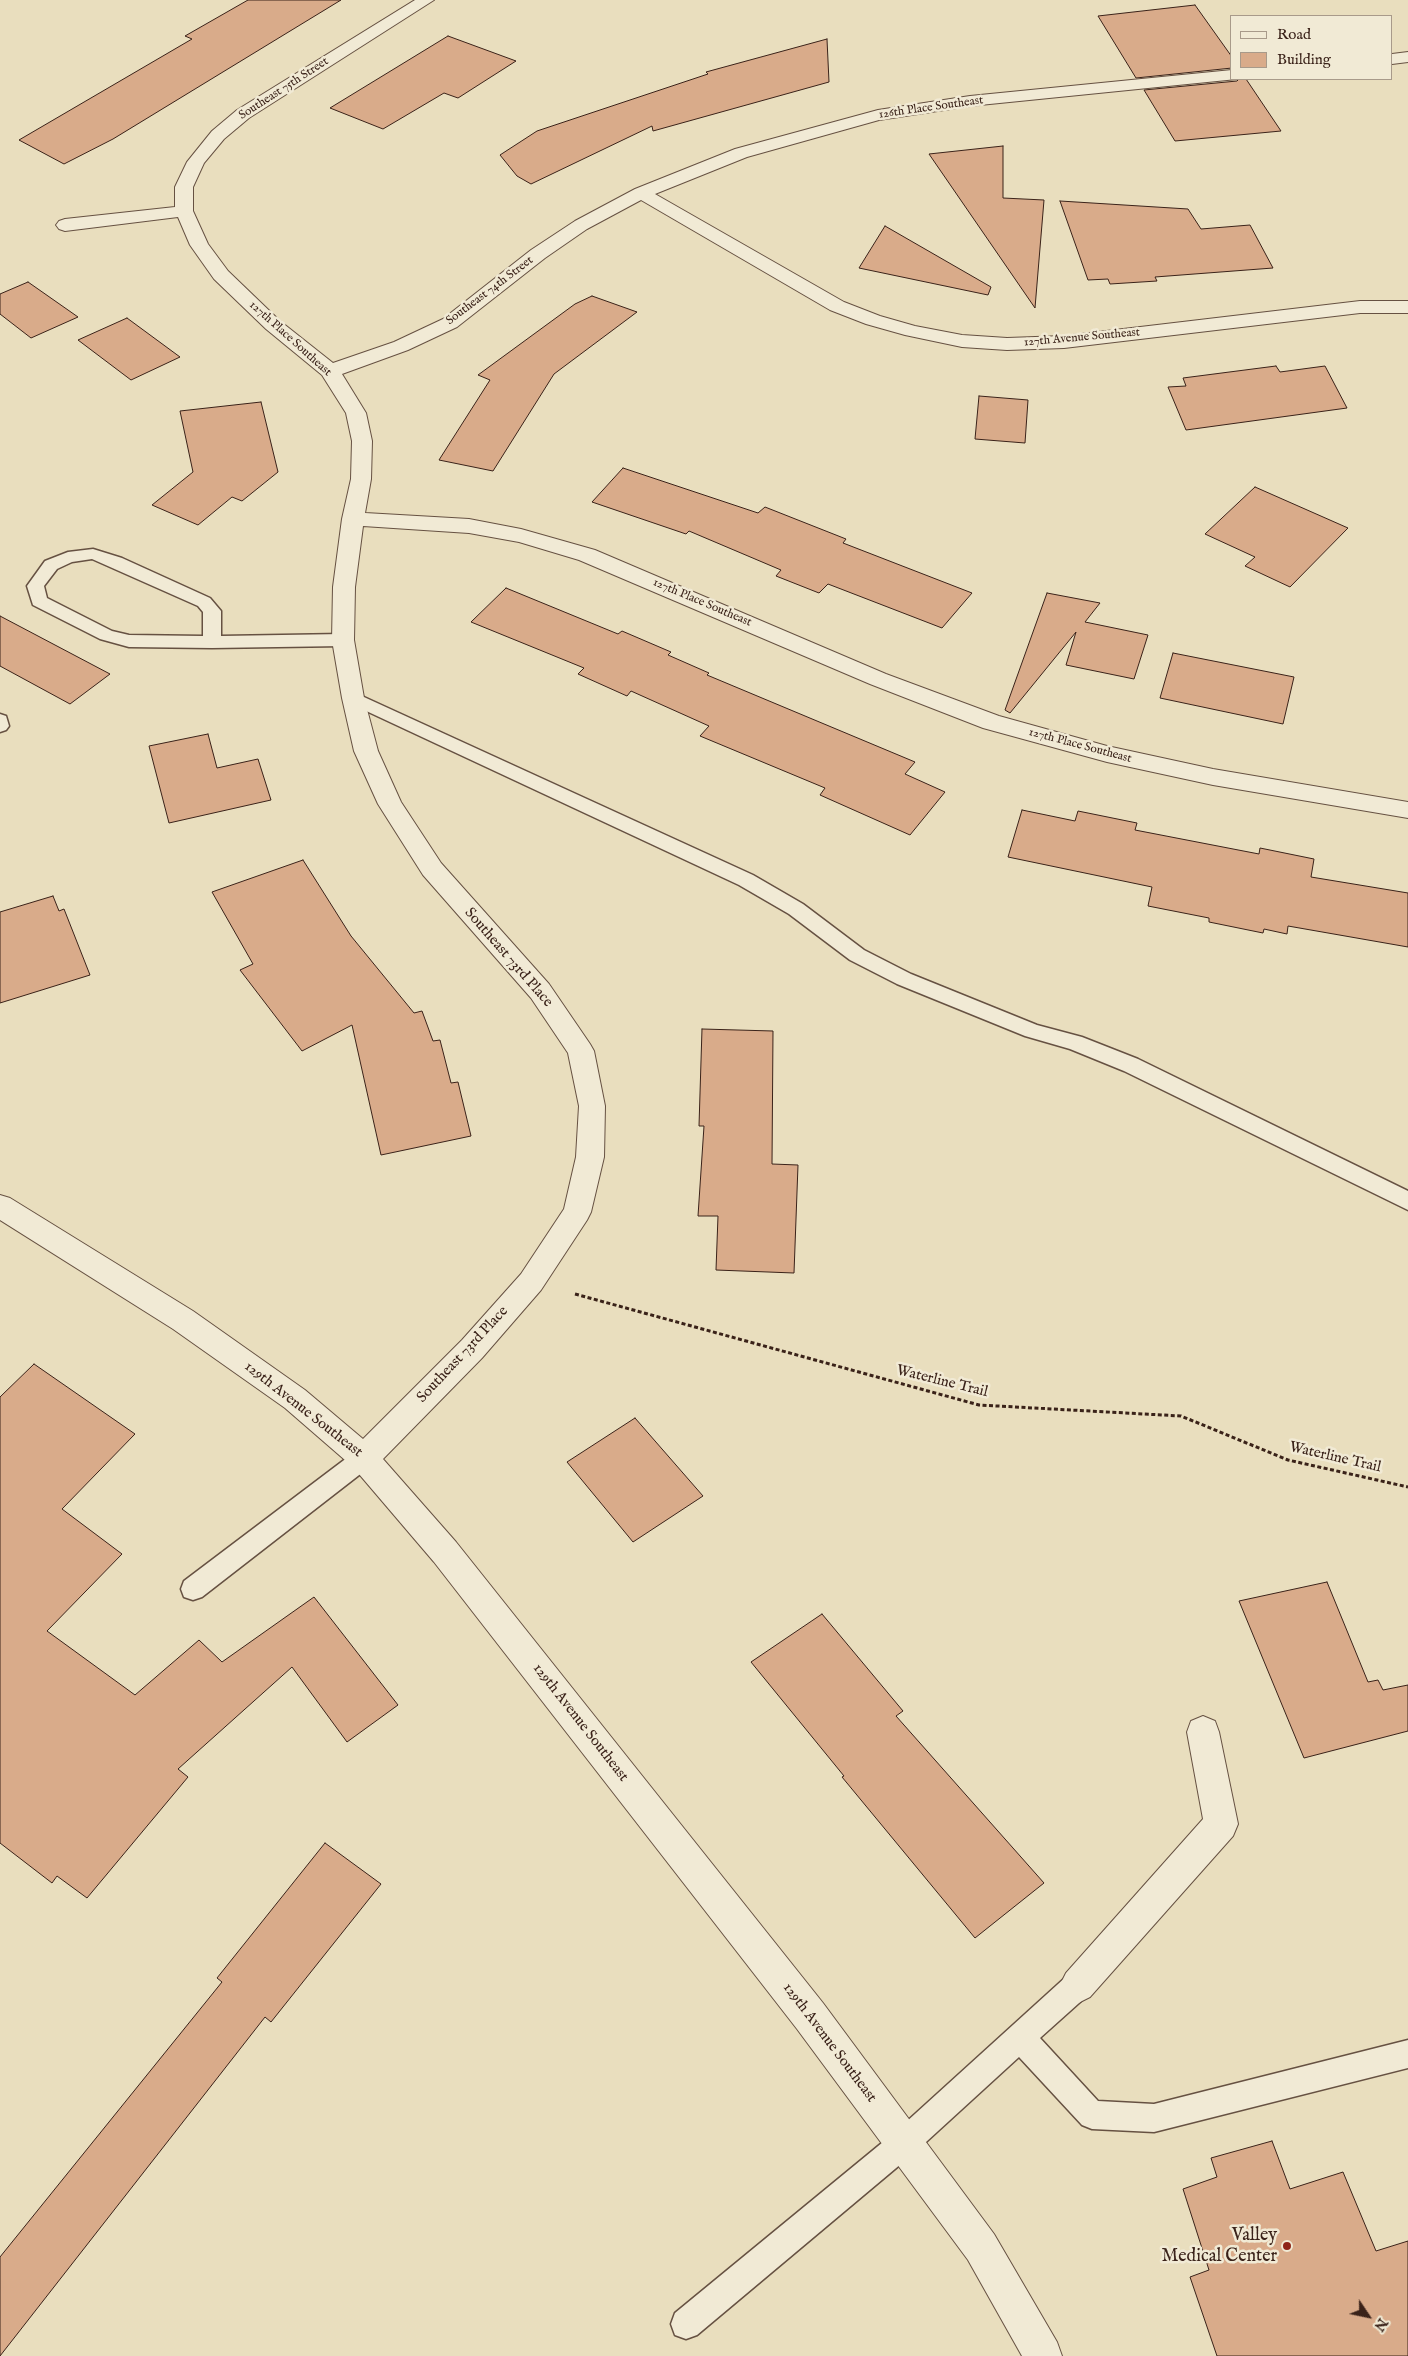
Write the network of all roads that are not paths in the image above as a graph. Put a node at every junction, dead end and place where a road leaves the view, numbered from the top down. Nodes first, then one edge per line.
1 (426, 0) edge
2 (1408, 57) edge
3 (1393, 59) edge
4 (1230, 75) edge
5 (641, 193) junction
6 (184, 211) junction
7 (65, 225) dead end
8 (1408, 307) edge
9 (330, 372) junction
10 (353, 519) junction
11 (343, 640) junction
12 (212, 642) junction
13 (353, 698) junction
14 (0, 720) edge
15 (0, 726) edge
16 (1408, 810) edge
17 (1408, 1201) edge
18 (0, 1206) edge
19 (364, 1458) junction
20 (193, 1589) dead end
21 (1203, 1732) dead end
22 (1078, 1985) joint
23 (1020, 2037) junction
24 (1408, 2054) edge
25 (904, 2143) junction
26 (686, 2324) dead end
27 (1043, 2356) edge

1 - 6 street, Southeast 75th Street
2 - 3 street
4 - 5 street, 126th Place Southeast
5 - 8 street, 127th Avenue Southeast
5 - 9 street, Southeast 74th Street
6 - 7 street
6 - 9 street, 127th Place Southeast
9 - 10 street, 127th Place Southeast
10 - 11 street, Southeast 73rd Place
10 - 16 street, 127th Place Southeast
11 - 12 lane
11 - 13 street, Southeast 73rd Place
12 - 12 lane
13 - 17 lane
13 - 19 street, Southeast 73rd Place
14 - 15 lane
18 - 19 street, 129th Avenue Southeast
19 - 20 lane
19 - 25 street, 129th Avenue Southeast
21 - 22 street
22 - 23 lane
23 - 24 lane
23 - 25 lane
25 - 26 lane
25 - 27 street, 129th Avenue Southeast

